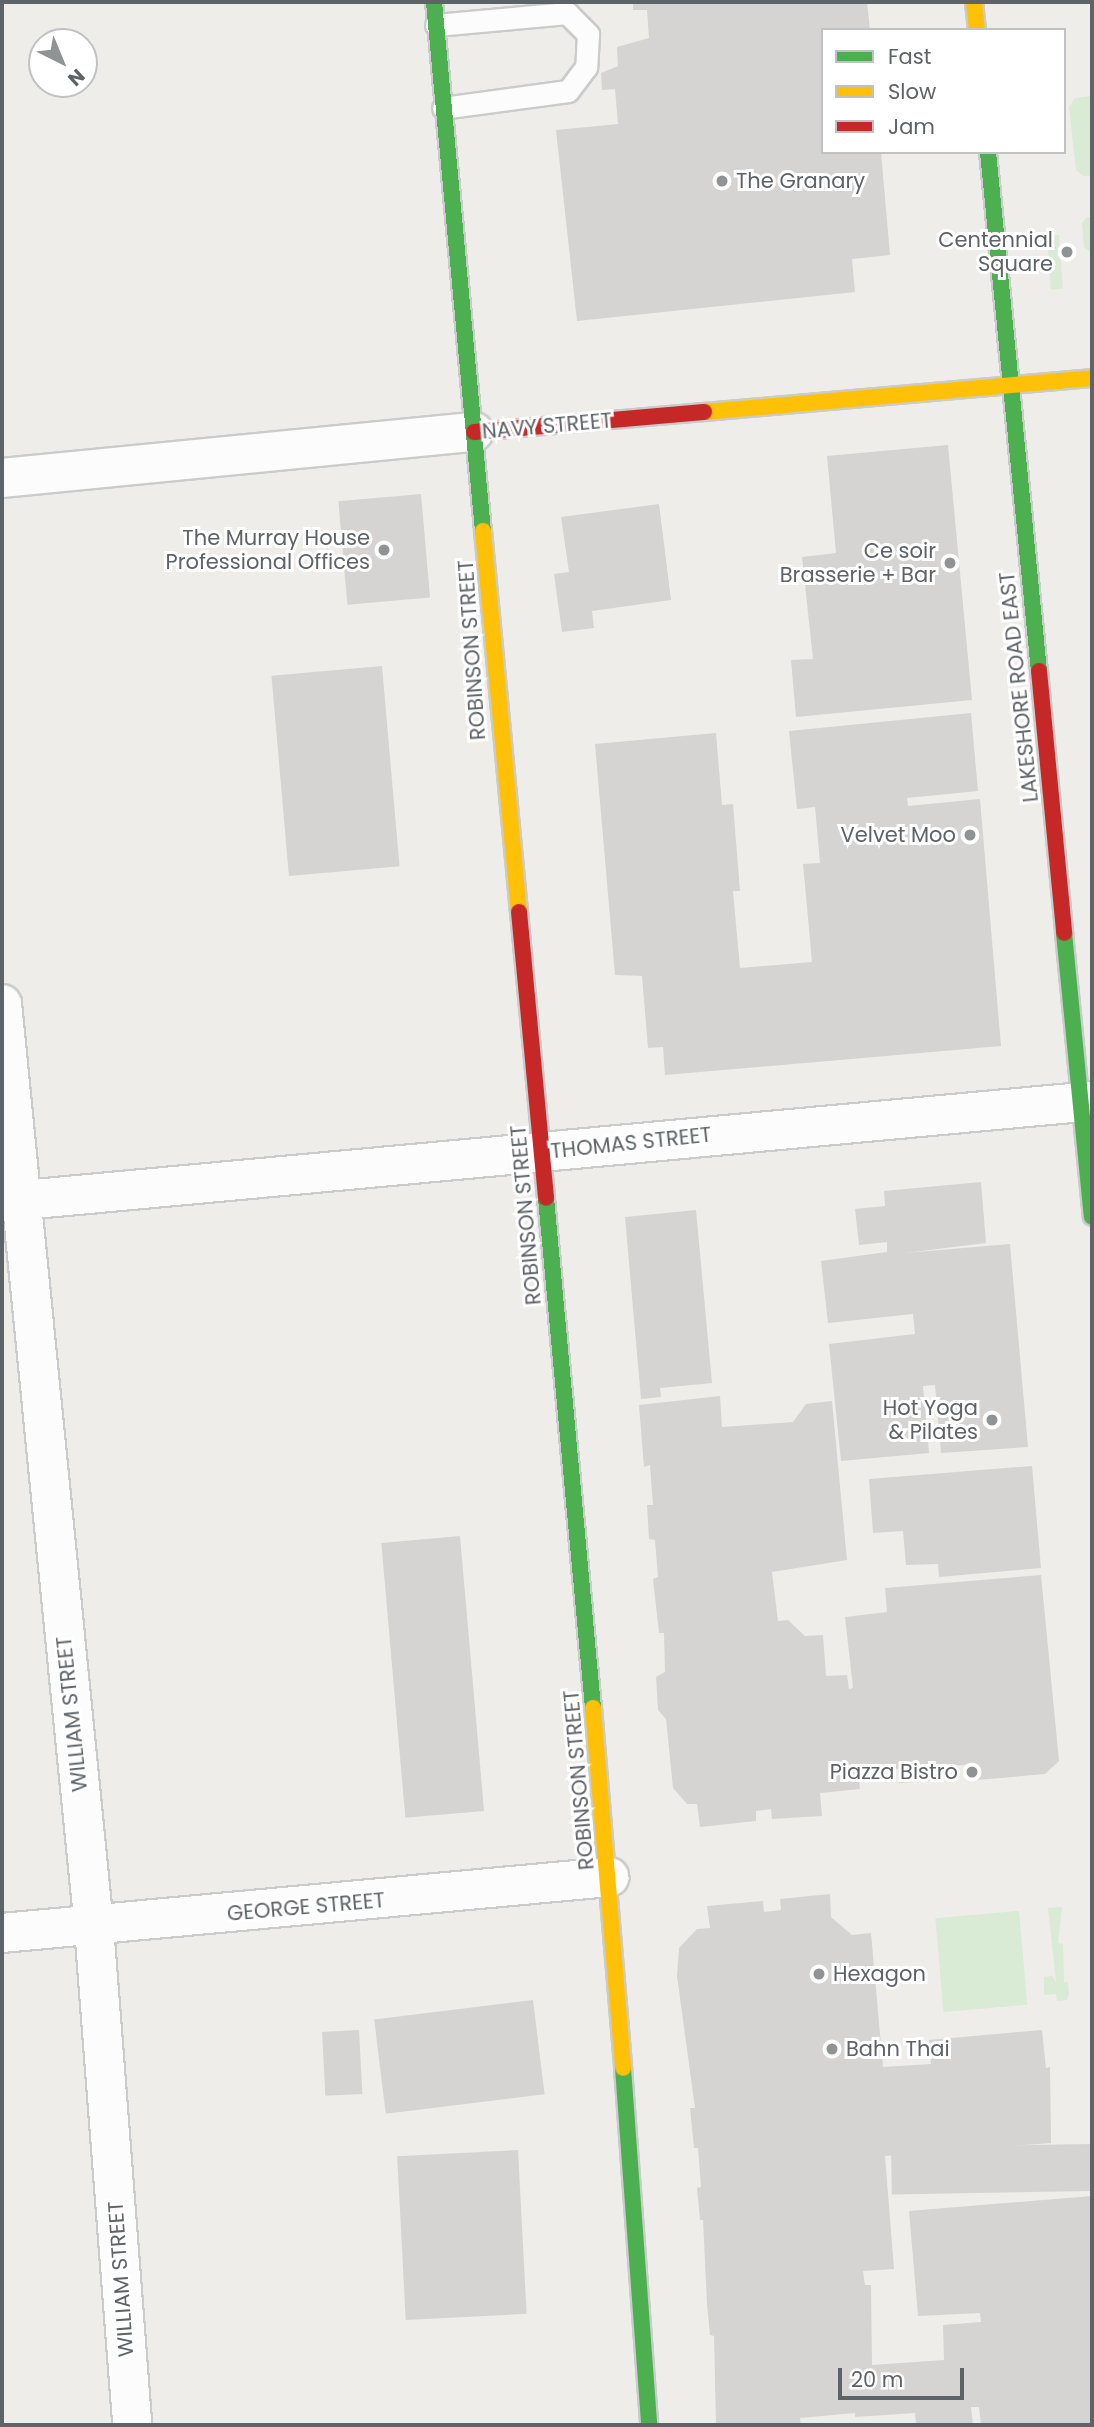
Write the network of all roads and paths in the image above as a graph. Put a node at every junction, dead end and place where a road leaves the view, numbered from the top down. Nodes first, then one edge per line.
1 (435, 2) edge
2 (974, 2) edge
3 (436, 25) junction
4 (977, 28) edge
5 (443, 108) junction
6 (988, 154) edge
7 (1092, 378) edge
8 (1008, 385) junction
9 (474, 432) junction
10 (2, 478) edge
11 (2, 1004) edge
12 (1087, 1101) edge
13 (541, 1153) junction
14 (10, 1201) edge
15 (1092, 1217) edge
16 (609, 1877) junction
17 (94, 1927) junction
18 (2, 1933) edge
19 (132, 2425) edge
20 (649, 2425) edge

1 - 3 street, ROBINSON STREET
2 - 4 street
3 - 5 street, ROBINSON STREET
3 - 5 lane
5 - 9 street, ROBINSON STREET
6 - 8 street, LAKESHORE ROAD EAST
7 - 8 street, NAVY STREET
8 - 9 street, NAVY STREET
8 - 12 street, LAKESHORE ROAD EAST
9 - 10 street, NAVY STREET
9 - 13 street, ROBINSON STREET
11 - 14 street, WILLIAM STREET
12 - 13 street, THOMAS STREET
12 - 15 street, LAKESHORE ROAD EAST
13 - 14 street, THOMAS STREET
13 - 16 street, ROBINSON STREET
14 - 17 street, WILLIAM STREET
16 - 17 street, GEORGE STREET
16 - 20 street, ROBINSON STREET
17 - 18 street, GEORGE STREET
17 - 19 street, WILLIAM STREET

